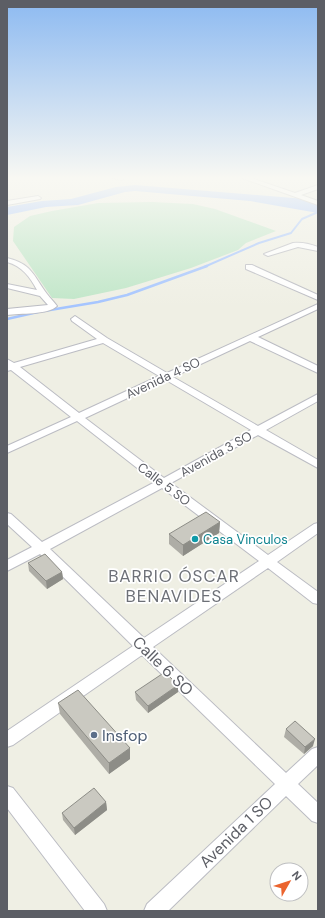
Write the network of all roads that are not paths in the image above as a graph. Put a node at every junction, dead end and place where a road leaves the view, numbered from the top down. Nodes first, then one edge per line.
1 (318, 249) edge
2 (268, 254) dead end
3 (7, 260) edge
4 (249, 267) dead end
5 (7, 286) edge
6 (43, 294) junction
7 (318, 298) edge
8 (318, 306) edge
9 (7, 312) edge
10 (75, 319) dead end
11 (250, 337) junction
12 (104, 340) junction
13 (9, 365) edge
14 (318, 370) edge
15 (165, 376) junction
16 (318, 397) edge
17 (78, 418) junction
18 (258, 430) junction
19 (7, 450) edge
20 (318, 465) edge
21 (163, 484) junction
22 (7, 517) edge
23 (318, 527) edge
24 (41, 548) junction
25 (268, 561) junction
26 (7, 566) edge
27 (318, 599) edge
28 (143, 646) junction
29 (7, 740) edge
30 (318, 754) edge
31 (285, 784) junction
32 (7, 794) edge
33 (318, 815) edge
34 (97, 911) edge
35 (154, 911) edge

1 - 2 street
3 - 6 street
4 - 7 street
5 - 6 street
6 - 9 street
8 - 11 street, Avenida 4 SO
10 - 12 street
11 - 14 street
11 - 15 street, Avenida 4 SO
12 - 13 street
12 - 15 street
13 - 17 street, Calle 5 SO
15 - 17 street, Avenida 4 SO
15 - 18 street
16 - 18 street, Avenida 3 SO
17 - 19 street, Avenida 4 SO
17 - 21 street, Calle 5 SO
18 - 20 street
18 - 21 street, Avenida 3 SO
21 - 24 street, Avenida 3 SO
21 - 25 street, Calle 5 SO
22 - 24 street, Calle 6 SO
23 - 25 street
24 - 26 street, Avenida 3 SO
24 - 28 street, Calle 6 SO
25 - 27 street, Calle 5 SO
25 - 28 street
28 - 29 street
28 - 31 street, Calle 6 SO
30 - 31 street, Avenida 1 SO
31 - 33 street, Calle 6 SO
31 - 35 street, Avenida 1 SO
32 - 34 street

